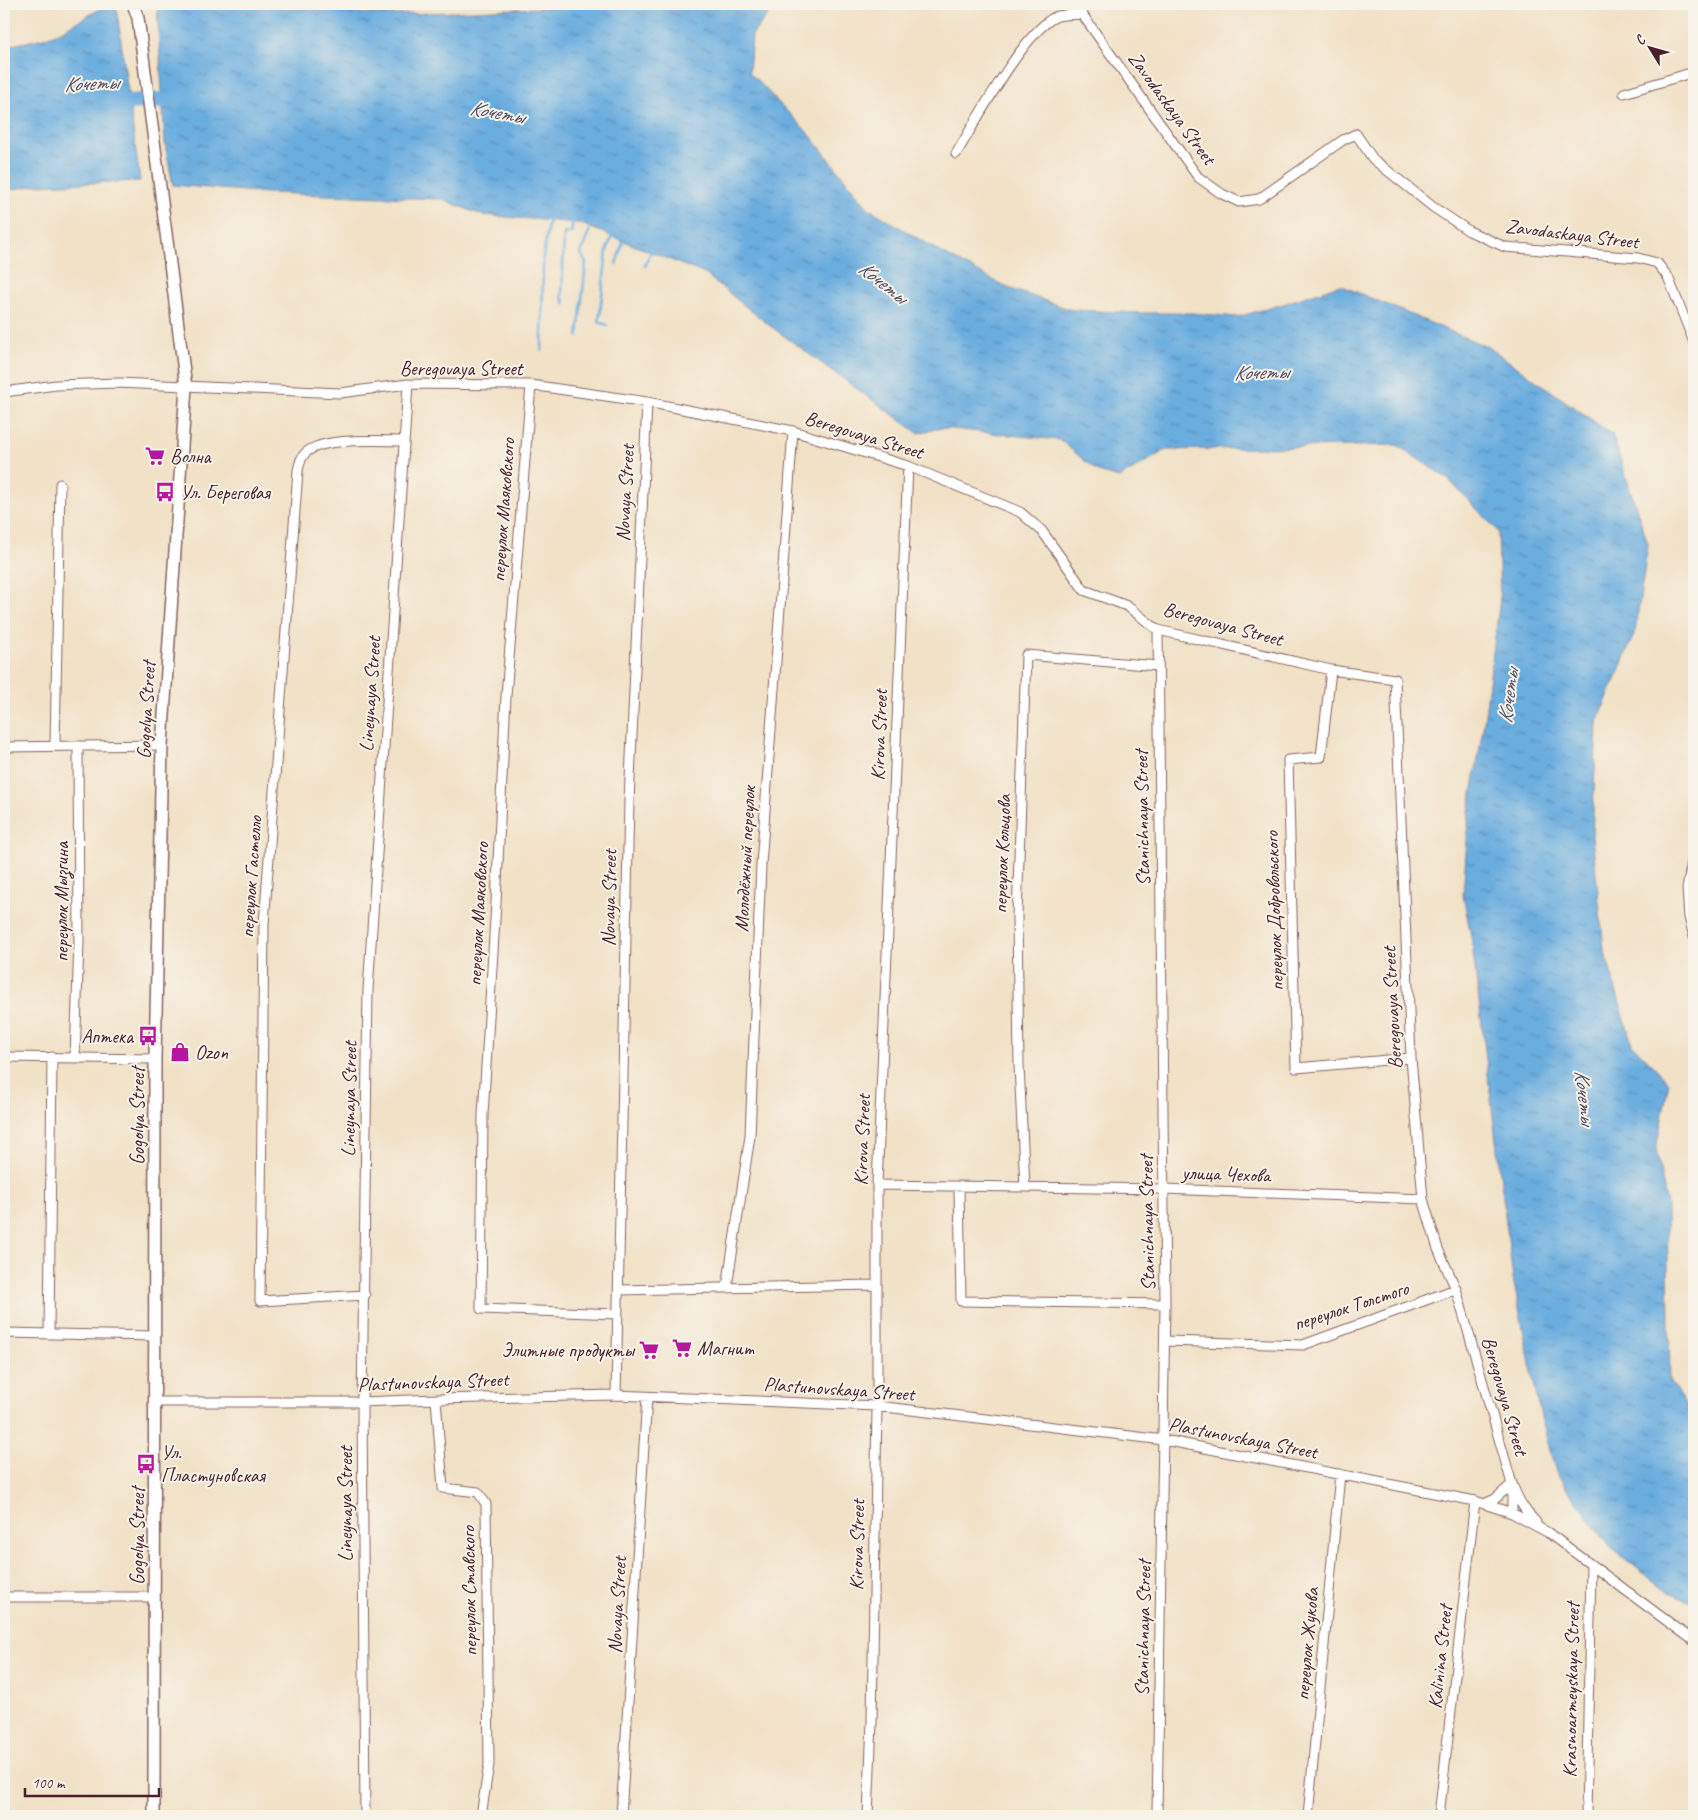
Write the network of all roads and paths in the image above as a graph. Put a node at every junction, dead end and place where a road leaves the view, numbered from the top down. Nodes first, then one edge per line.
1 (134, 4) edge
2 (1694, 72) edge
3 (1624, 93) dead end
4 (956, 154) dead end
5 (1694, 342) edge
6 (408, 384) junction
7 (530, 385) junction
8 (186, 387) junction
9 (4, 392) edge
10 (647, 402) junction
11 (793, 431) junction
12 (403, 441) junction
13 (908, 466) junction
14 (60, 484) dead end
15 (1158, 630) junction
16 (1158, 666) junction
17 (1331, 670) junction
18 (162, 745) junction
19 (4, 746) edge
20 (55, 746) junction
21 (78, 746) junction
22 (1694, 851) edge
23 (1694, 937) edge
24 (4, 1057) edge
25 (52, 1057) junction
26 (75, 1058) junction
27 (1411, 1058) junction
28 (155, 1059) junction
29 (877, 1185) junction
30 (1025, 1187) junction
31 (959, 1188) junction
32 (1164, 1189) junction
33 (1423, 1199) junction
34 (876, 1285) junction
35 (727, 1288) junction
36 (1456, 1289) junction
37 (618, 1290) junction
38 (365, 1295) junction
39 (1165, 1304) junction
40 (618, 1314) junction
41 (4, 1333) edge
42 (49, 1334) junction
43 (155, 1336) junction
44 (1164, 1341) junction
45 (616, 1395) junction
46 (647, 1397) junction
47 (436, 1399) junction
48 (156, 1402) junction
49 (362, 1402) junction
50 (876, 1406) junction
51 (1164, 1440) junction
52 (1340, 1474) junction
53 (1512, 1484) junction
54 (1475, 1501) junction
55 (1484, 1504) junction
56 (1512, 1512) junction
57 (1547, 1532) junction
58 (1591, 1564) junction
59 (4, 1597) edge
60 (156, 1597) junction
61 (1694, 1641) edge
62 (154, 1816) edge
63 (365, 1816) edge
64 (481, 1816) edge
65 (621, 1816) edge
66 (868, 1816) edge
67 (1156, 1816) edge
68 (1308, 1816) edge
69 (1439, 1816) edge
70 (1586, 1816) edge

1 - 8 street, Gogolya Street
2 - 3 street
4 - 5 street, Zavodaskaya Street
6 - 7 street, Beregovaya Street
6 - 8 street, Beregovaya Street
6 - 12 street, Lineynaya Street
7 - 10 street, Beregovaya Street
7 - 40 street, переулок Маяковского
8 - 9 street, Beregovaya Street
8 - 18 street, Gogolya Street
10 - 11 street, Beregovaya Street
10 - 37 street, Novaya Street
11 - 13 street, Beregovaya Street
11 - 35 street, Молодёжный переулок
12 - 38 street, Lineynaya Street
12 - 38 street, переулок Гастелло
13 - 15 street, Beregovaya Street
13 - 29 street, Kirova Street
14 - 20 street
15 - 16 street, Stanichnaya Street
15 - 17 street, Beregovaya Street
16 - 30 street, переулок Кольцова
16 - 32 street, Stanichnaya Street
17 - 27 street, Beregovaya Street
17 - 27 street, переулок Добровольского
18 - 21 street
18 - 28 street, Gogolya Street
19 - 20 street
20 - 21 street
21 - 26 street, переулок Мызгина
22 - 23 street
24 - 25 street
25 - 26 street
25 - 42 street
26 - 28 street
27 - 33 street, Beregovaya Street
28 - 43 street, Gogolya Street
29 - 31 street, улица Чехова
29 - 34 street, Kirova Street
30 - 31 street, улица Чехова
30 - 32 street, улица Чехова
31 - 39 street
32 - 33 street, улица Чехова
32 - 39 street, Stanichnaya Street
33 - 36 street, Beregovaya Street
34 - 35 street
34 - 50 street, Kirova Street
35 - 37 street
36 - 44 street, переулок Толстого
36 - 53 street, Beregovaya Street
37 - 40 street, Novaya Street
38 - 49 street, Lineynaya Street
39 - 44 street, Stanichnaya Street
40 - 45 street, Novaya Street
41 - 42 street
42 - 43 street
43 - 48 street, Gogolya Street
44 - 51 street, Stanichnaya Street
45 - 46 street, Plastunovskaya Street
45 - 47 street, Plastunovskaya Street
46 - 50 street, Plastunovskaya Street
46 - 65 street, Novaya Street
47 - 49 street, Plastunovskaya Street
47 - 64 street, переулок Ставского
48 - 49 street, Plastunovskaya Street
48 - 60 street, Gogolya Street
49 - 63 street, Lineynaya Street
50 - 51 street, Plastunovskaya Street
50 - 66 street, Kirova Street
51 - 52 street, Plastunovskaya Street
51 - 67 street, Stanichnaya Street
52 - 54 street, Plastunovskaya Street
52 - 68 street, переулок Жукова
53 - 55 street
53 - 56 street, Beregovaya Street
53 - 57 street
54 - 55 street, Plastunovskaya Street
54 - 69 street, Kalinina Street
55 - 56 street, Plastunovskaya Street
56 - 57 street
57 - 58 street
58 - 61 street
58 - 70 street, Krasnoarmeyskaya Street
59 - 60 street
60 - 62 street, Gogolya Street

